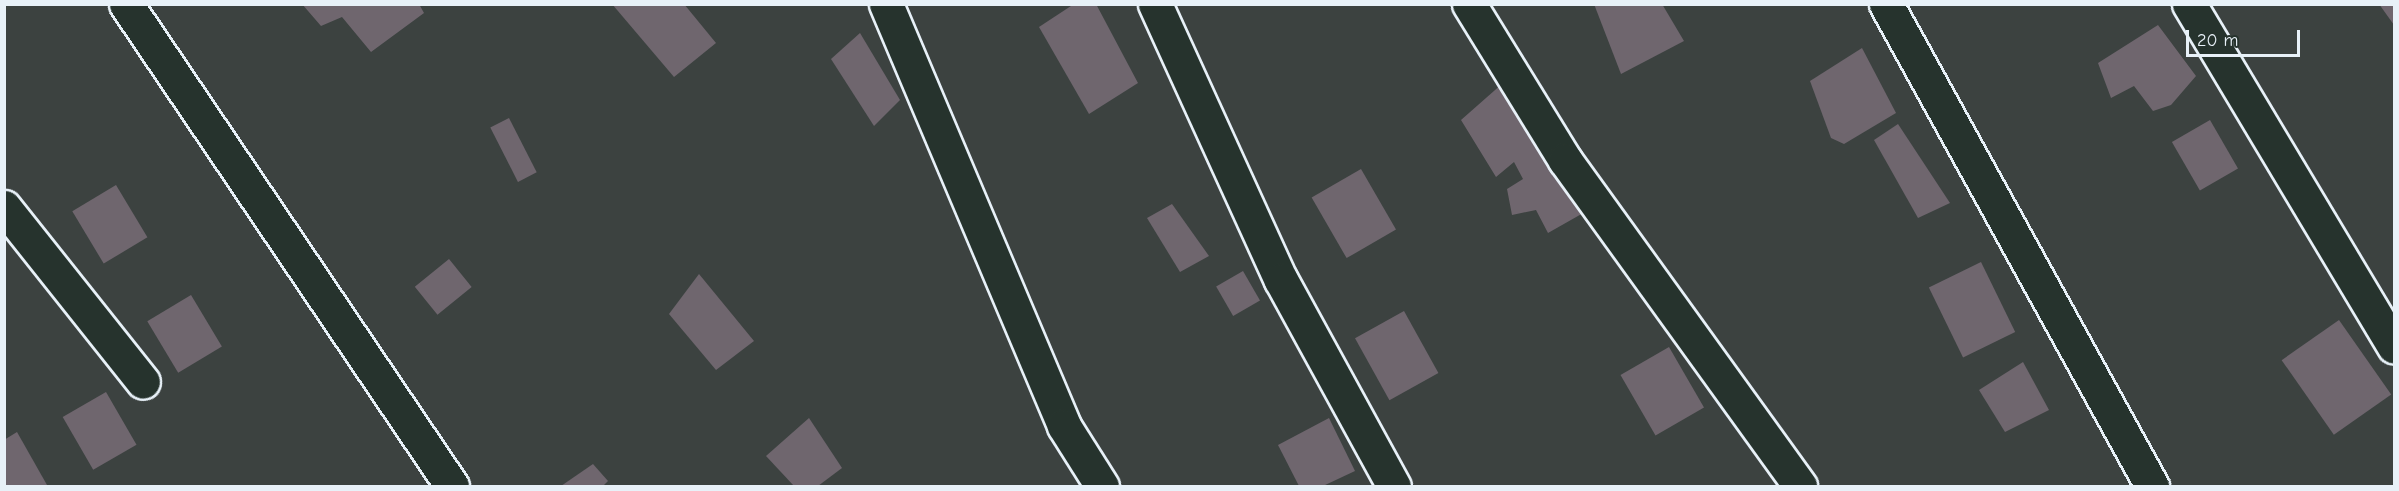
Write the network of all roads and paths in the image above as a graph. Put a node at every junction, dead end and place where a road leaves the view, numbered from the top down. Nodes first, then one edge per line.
1 (126, 4) edge
2 (886, 4) edge
3 (1155, 4) edge
4 (1469, 4) edge
5 (1886, 4) edge
6 (2189, 4) edge
7 (4, 207) edge
8 (2394, 346) edge
9 (143, 382) dead end
10 (452, 486) edge
11 (1102, 486) edge
12 (1394, 486) edge
13 (1800, 486) edge
14 (2152, 486) edge

1 - 10 street
2 - 11 street
3 - 12 street
4 - 13 street
5 - 14 street
6 - 8 street
7 - 9 street

